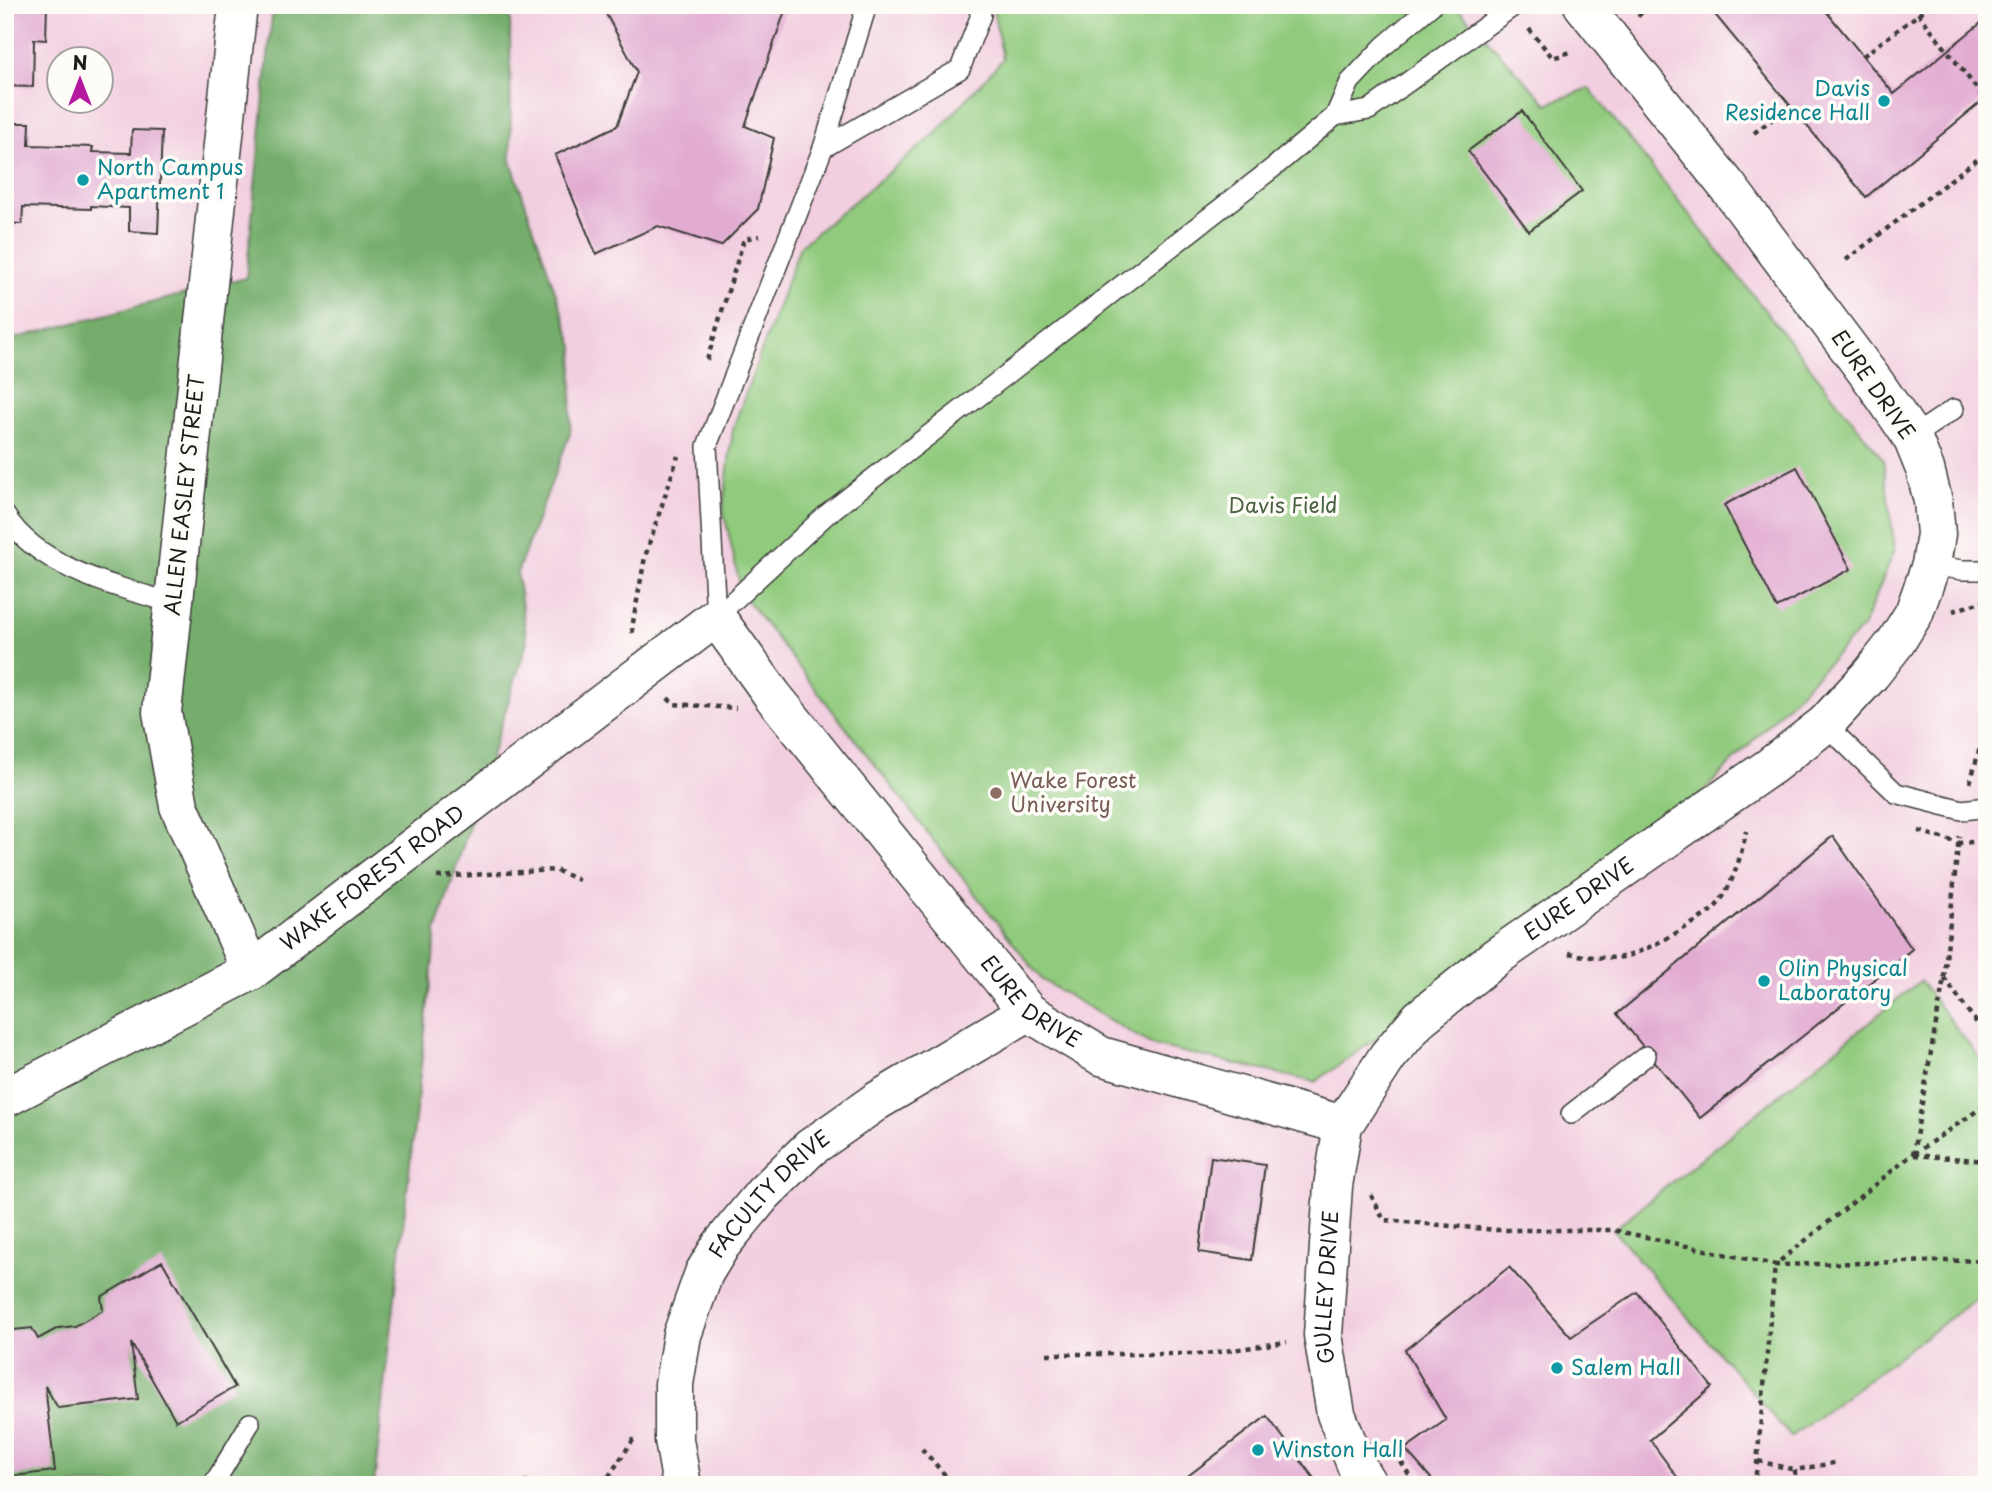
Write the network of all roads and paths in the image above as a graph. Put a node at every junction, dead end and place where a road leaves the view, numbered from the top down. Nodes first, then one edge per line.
1 (238, 5) edge
2 (867, 5) edge
3 (977, 5) edge
4 (1432, 5) edge
5 (1515, 5) edge
6 (1583, 5) edge
7 (1912, 5) edge
8 (1931, 5) edge
9 (1919, 14) junction
10 (1863, 56) dead end
11 (1987, 102) edge
12 (1790, 106) dead end
13 (1335, 116) junction
14 (1754, 133) dead end
15 (823, 148) junction
16 (1987, 152) edge
17 (1846, 260) dead end
18 (1954, 409) dead end
19 (1912, 437) junction
20 (5, 515) edge
21 (1931, 565) junction
22 (1987, 570) edge
23 (173, 603) junction
24 (716, 617) junction
25 (1825, 724) junction
26 (1987, 807) edge
27 (1914, 829) dead end
28 (1746, 830) dead end
29 (1987, 841) edge
30 (1959, 843) junction
31 (394, 862) junction
32 (579, 880) dead end
33 (1563, 951) dead end
34 (251, 971) junction
35 (1944, 978) junction
36 (1028, 1012) junction
37 (1987, 1037) edge
38 (1646, 1056) dead end
39 (5, 1098) edge
40 (1987, 1104) edge
41 (1571, 1114) dead end
42 (1343, 1125) junction
43 (1913, 1154) junction
44 (1987, 1161) edge
45 (1336, 1165) junction
46 (1987, 1260) edge
47 (1775, 1265) junction
48 (1323, 1335) junction
49 (1047, 1354) dead end
50 (250, 1423) dead end
51 (674, 1440) junction
52 (922, 1449) dead end
53 (1398, 1458) dead end
54 (1758, 1461) junction
55 (1839, 1462) dead end
56 (1795, 1470) junction
57 (212, 1485) edge
58 (603, 1485) edge
59 (682, 1485) edge
60 (954, 1485) edge
61 (1368, 1485) edge
62 (1416, 1485) edge
63 (1755, 1485) edge
64 (1795, 1485) edge

1 - 23 street, ALLEN EASLEY STREET
2 - 15 lane
3 - 15 lane
4 - 13 lane
5 - 13 lane
6 - 19 street, EURE DRIVE
7 - 9 path
8 - 9 path
9 - 10 path
9 - 11 path
12 - 14 path
13 - 24 lane
15 - 24 lane
16 - 17 path
18 - 19 lane
19 - 21 street, EURE DRIVE
20 - 23 lane
21 - 22 lane
21 - 25 street, EURE DRIVE
23 - 34 street, ALLEN EASLEY STREET
24 - 31 street, WAKE FOREST ROAD
24 - 36 street, EURE DRIVE
25 - 26 lane
25 - 42 street, EURE DRIVE
27 - 30 path
28 - 33 path
29 - 30 path
30 - 35 path
31 - 32 path
31 - 34 street, WAKE FOREST ROAD
34 - 39 street, WAKE FOREST ROAD
35 - 37 path
35 - 43 path
36 - 42 street, EURE DRIVE
36 - 51 street, FACULTY DRIVE
38 - 41 lane
40 - 43 path
42 - 45 street, GULLEY DRIVE
43 - 44 path
43 - 47 path
45 - 47 path
45 - 48 street, GULLEY DRIVE
46 - 47 path
47 - 54 path
48 - 49 path
48 - 61 street, GULLEY DRIVE
50 - 57 lane
51 - 58 path
51 - 59 street, FACULTY DRIVE
52 - 60 path
53 - 62 path
54 - 56 path
54 - 63 path
55 - 56 path
56 - 64 path

